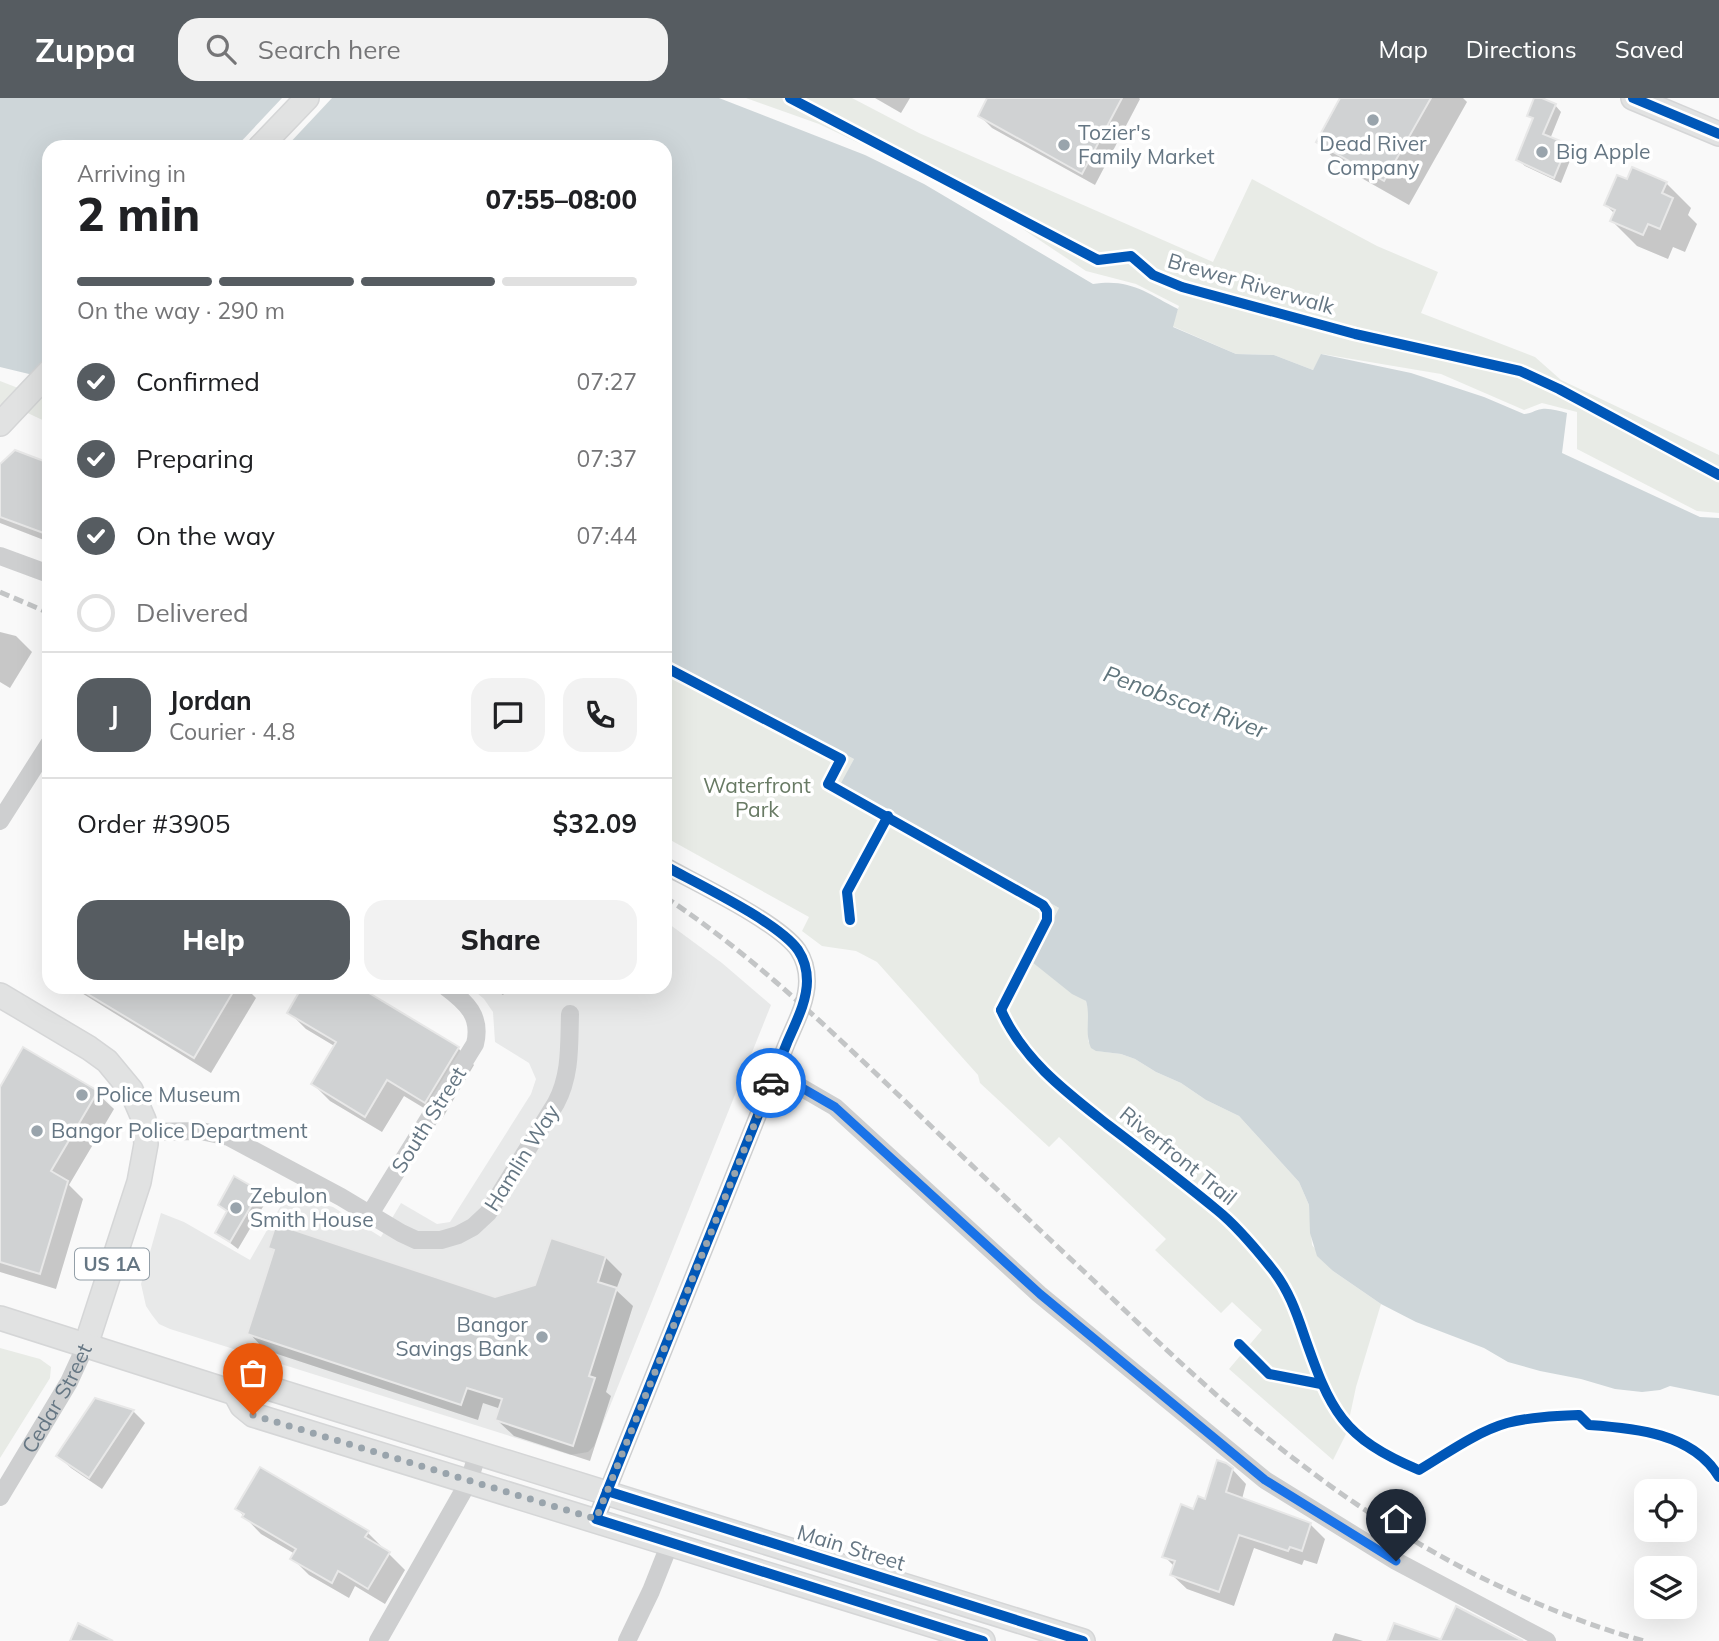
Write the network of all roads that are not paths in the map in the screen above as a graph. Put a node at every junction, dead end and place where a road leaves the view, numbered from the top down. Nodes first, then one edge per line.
1 (306, 98) edge
2 (1633, 98) edge
3 (1719, 134) edge
4 (267, 140) edge
5 (42, 379) edge
6 (0, 424) edge
7 (0, 556) edge
8 (42, 571) edge
9 (42, 757) edge
10 (0, 821) edge
11 (672, 870) edge
12 (454, 994) edge
13 (0, 995) edge
14 (570, 1014) dead end
15 (773, 1077) junction
16 (146, 1132) junction
17 (370, 1214) junction
18 (0, 1318) edge
19 (86, 1345) junction
20 (235, 1393) junction
21 (478, 1452) junction
22 (469, 1481) junction
23 (607, 1491) junction
24 (0, 1497) edge
25 (596, 1519) junction
26 (670, 1543) junction
27 (377, 1641) edge
28 (627, 1641) edge
29 (983, 1641) edge
30 (1083, 1641) edge
31 (1547, 1641) edge

1 - 4 main road
2 - 3 main road
5 - 6 main road
7 - 8 street
9 - 10 street
11 - 15 street
12 - 17 street, South Street
13 - 16 main road, US 1A
14 - 17 street, Hamlin Way
15 - 23 street
15 - 31 street
16 - 17 street, Hamlin Way
16 - 19 main road, Cedar Street / US 1A
18 - 19 main road, Main Street
19 - 20 main road, Main Street
19 - 24 street, Cedar Street
20 - 21 main road, Main Street
20 - 22 main road, Main Street
21 - 22 street
21 - 23 main road, Main Street
22 - 25 main road, Main Street
22 - 27 street
23 - 25 street
23 - 30 main road, Main Street
25 - 26 main road, Main Street
26 - 28 street
26 - 29 main road, Main Street

